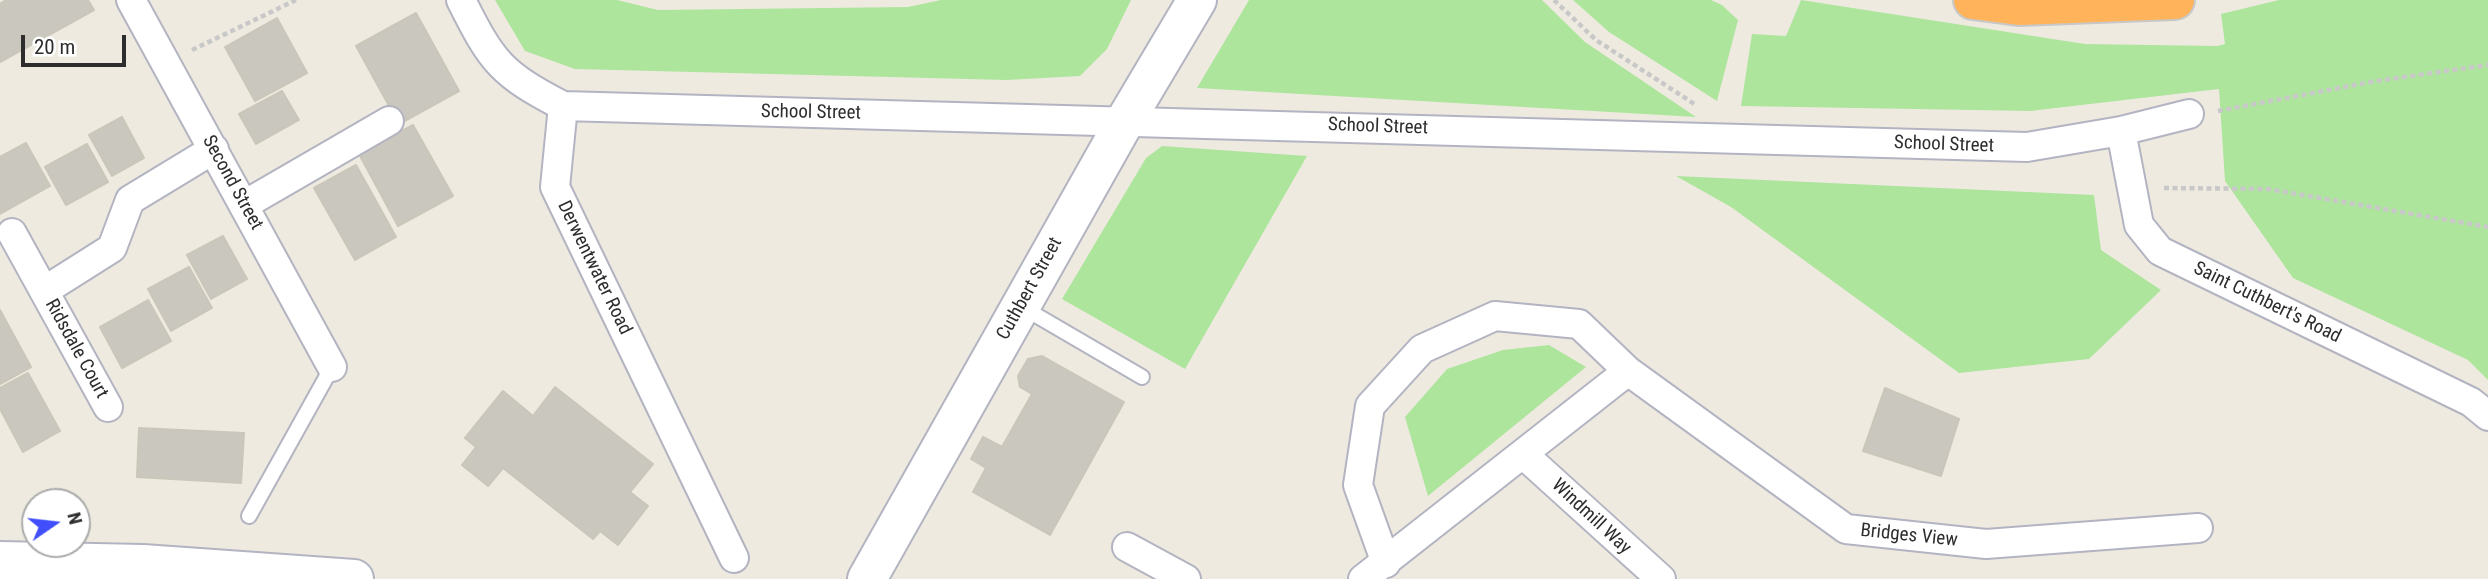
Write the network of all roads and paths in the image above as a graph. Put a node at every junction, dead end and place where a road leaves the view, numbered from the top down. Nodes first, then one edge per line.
1 (131, 0) edge
2 (296, 0) edge
3 (461, 0) edge
4 (1197, 0) edge
5 (1554, 0) edge
6 (1973, 0) edge
7 (2175, 0) edge
8 (166, 62) junction
9 (2488, 65) edge
10 (563, 106) junction
11 (1701, 108) dead end
12 (2189, 114) joint
13 (389, 121) dead end
14 (1125, 121) junction
15 (2121, 131) junction
16 (214, 149) junction
17 (2131, 188) junction
18 (244, 205) junction
19 (2488, 227) edge
20 (12, 233) dead end
21 (44, 291) junction
22 (1020, 306) junction
23 (332, 367) joint
24 (1628, 371) junction
25 (1142, 377) dead end
26 (108, 407) dead end
27 (2488, 416) edge
28 (1523, 454) junction
29 (249, 516) dead end
30 (2198, 528) dead end
31 (1127, 547) dead end
32 (734, 558) dead end
33 (0, 561) edge
34 (1386, 563) junction
35 (143, 572) edge
36 (354, 579) edge
37 (867, 579) edge
38 (1186, 579) edge
39 (1363, 579) edge
40 (1661, 579) edge

1 - 8 street, Second Street
2 - 8 path
3 - 10 street
4 - 14 street, Cuthbert Street
5 - 11 path
6 - 7 highway
8 - 16 street, Second Street
9 - 12 path
10 - 14 street, School Street
10 - 32 street, Derwentwater Road
12 - 15 street, School Street
13 - 18 street
14 - 15 street, School Street
14 - 22 street, Cuthbert Street
15 - 17 street, Saint Cuthbert's Road
16 - 18 street, Second Street
16 - 21 street, Ridsdale Court
17 - 19 path
17 - 27 street, Saint Cuthbert's Road
18 - 23 street, Second Street
20 - 21 street, Ridsdale Court
21 - 26 street, Ridsdale Court
22 - 25 lane
22 - 37 street, Cuthbert Street
23 - 29 lane
24 - 28 street
24 - 30 street, Bridges View
24 - 34 street, Bridges View
28 - 34 street
28 - 40 street, Windmill Way
31 - 38 street
33 - 35 street
34 - 39 street
35 - 36 street

